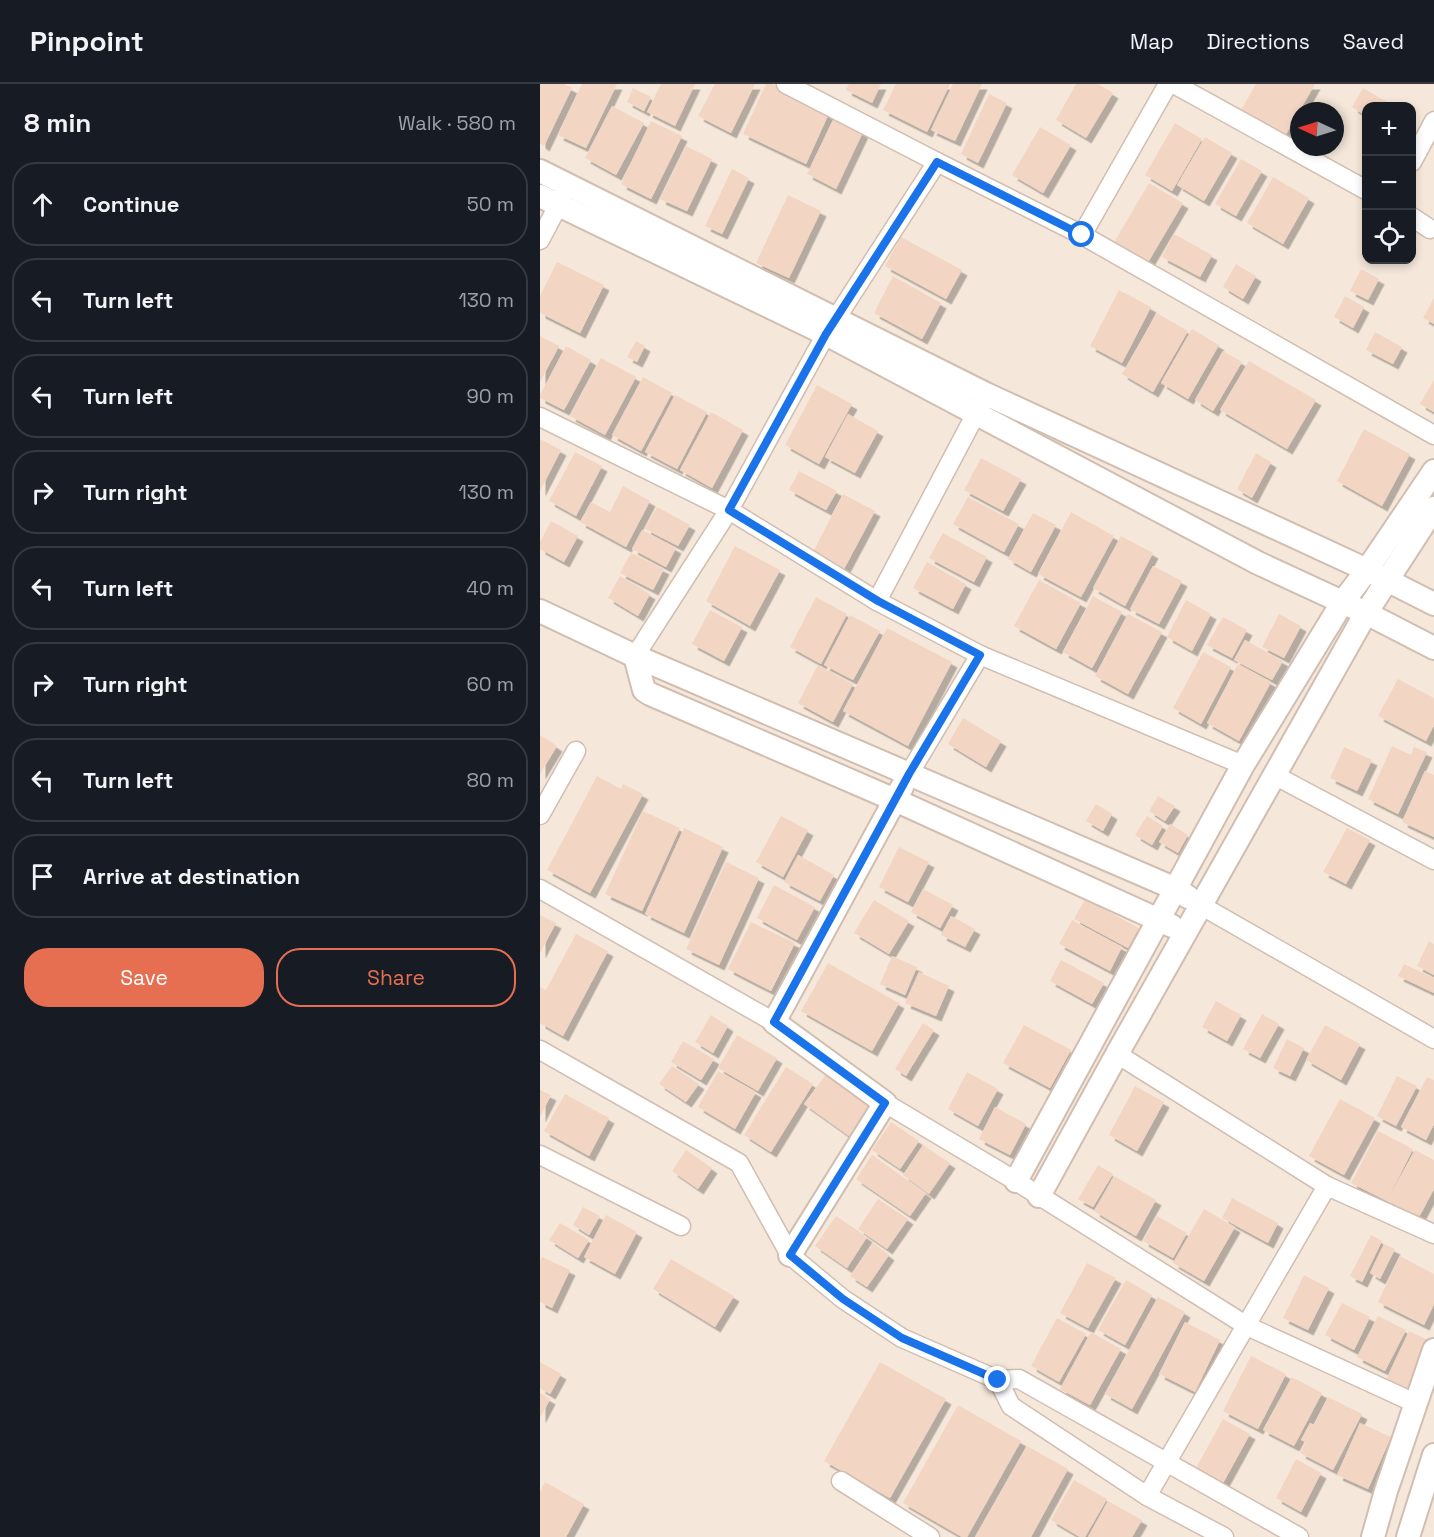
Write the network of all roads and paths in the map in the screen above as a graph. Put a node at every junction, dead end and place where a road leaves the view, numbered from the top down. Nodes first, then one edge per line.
1 (786, 84) edge
2 (1168, 84) edge
3 (1174, 84) edge
4 (1434, 121) edge
5 (1415, 156) edge
6 (937, 162) junction
7 (540, 171) edge
8 (1362, 188) edge
9 (555, 196) edge
10 (1416, 220) edge
11 (1430, 229) dead end
12 (1082, 235) junction
13 (540, 240) edge
14 (832, 327) junction
15 (986, 394) junction
16 (976, 414) junction
17 (540, 417) edge
18 (1434, 435) edge
19 (1434, 471) edge
20 (1434, 508) edge
21 (729, 510) junction
22 (1377, 575) junction
23 (878, 601) junction
24 (1342, 603) junction
25 (1434, 604) edge
26 (540, 611) edge
27 (1365, 613) junction
28 (1434, 648) edge
29 (980, 655) junction
30 (635, 656) junction
31 (576, 751) dead end
32 (1243, 765) junction
33 (909, 774) junction
34 (1275, 775) junction
35 (895, 800) junction
36 (540, 815) edge
37 (1434, 861) edge
38 (540, 889) edge
39 (1176, 889) junction
40 (1202, 906) junction
41 (1159, 919) junction
42 (1185, 934) junction
43 (774, 1022) junction
44 (1434, 1039) edge
45 (540, 1050) edge
46 (1117, 1054) junction
47 (885, 1103) junction
48 (540, 1155) edge
49 (1016, 1181) junction
50 (1327, 1186) junction
51 (1039, 1196) junction
52 (681, 1226) dead end
53 (1434, 1234) edge
54 (790, 1255) junction
55 (1247, 1326) junction
56 (1434, 1350) edge
57 (998, 1380) junction
58 (1415, 1403) junction
59 (1434, 1455) edge
60 (1168, 1462) junction
61 (841, 1481) dead end
62 (1147, 1496) junction
63 (930, 1537) edge
64 (1224, 1537) edge
65 (1299, 1537) edge
66 (1373, 1537) edge
67 (1407, 1537) edge

1 - 6 street
2 - 12 street
3 - 8 street
4 - 5 street
6 - 12 street
6 - 14 street
7 - 9 street
9 - 13 street
9 - 14 street
10 - 11 street
12 - 18 street
14 - 15 street
14 - 16 street
14 - 21 street
15 - 16 street
15 - 22 street
16 - 23 street
16 - 24 street
17 - 21 street
19 - 22 street
20 - 22 street
21 - 23 street
21 - 30 street
22 - 24 street
22 - 25 street
22 - 27 street
23 - 29 street
24 - 27 street
24 - 32 street
26 - 30 street
27 - 28 street
27 - 34 street
29 - 32 street
29 - 33 street
30 - 33 street
30 - 35 street
31 - 36 street
32 - 39 street
33 - 35 street
33 - 39 street
34 - 37 street
34 - 40 street
35 - 41 street
35 - 43 street
38 - 43 street
39 - 40 street
39 - 41 street
40 - 42 street
40 - 44 street
41 - 42 street
41 - 49 street
42 - 46 street
43 - 47 street
45 - 54 street
46 - 50 street
46 - 51 street
47 - 49 street
47 - 54 street
48 - 52 street
49 - 51 street
50 - 53 street
50 - 55 street
51 - 55 street
54 - 57 street
55 - 58 street
55 - 60 street
56 - 58 street
57 - 60 street
57 - 62 street
58 - 66 street
59 - 67 street
60 - 62 street
60 - 65 street
61 - 63 street
62 - 64 street

